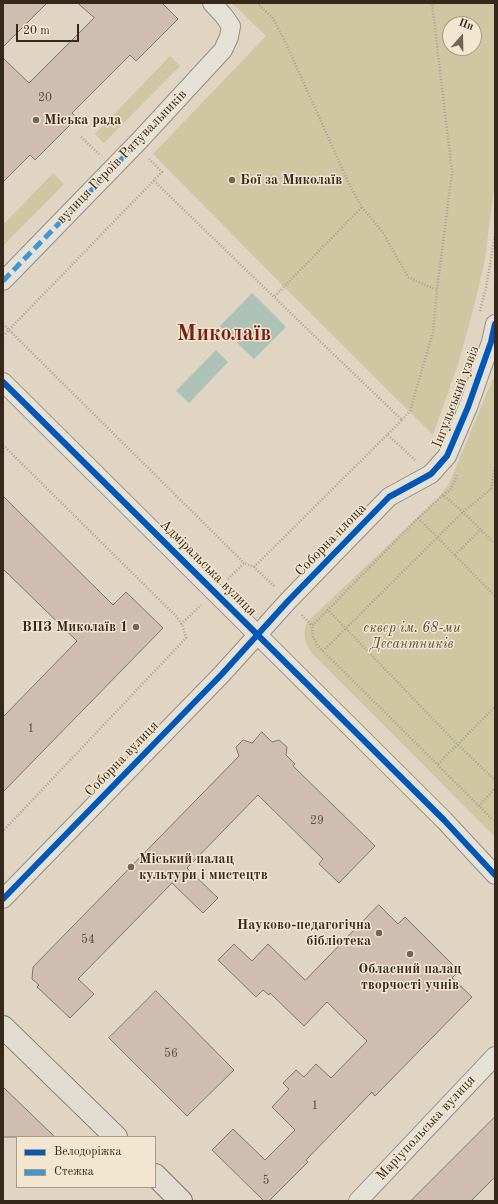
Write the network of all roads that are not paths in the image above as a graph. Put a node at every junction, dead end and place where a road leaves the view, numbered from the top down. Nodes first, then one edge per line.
1 (212, 3) edge
2 (3, 281) edge
3 (495, 324) edge
4 (3, 382) edge
5 (425, 469) joint
6 (258, 635) junction
7 (495, 875) edge
8 (3, 899) edge
9 (3, 1027) edge
10 (495, 1056) edge
11 (115, 1136) edge
12 (156, 1176) edge
13 (181, 1201) edge
14 (358, 1201) edge

1 - 2 street, вулиця Героїв Рятувальників
3 - 5 street, Інгульський узвіз
4 - 6 street, Адміральська вулиця
5 - 6 street, Соборна площа
6 - 7 street, Адміральська вулиця
6 - 8 street, Соборна вулиця
9 - 11 main road
10 - 14 street, Маріупольська вулиця
12 - 13 main road

